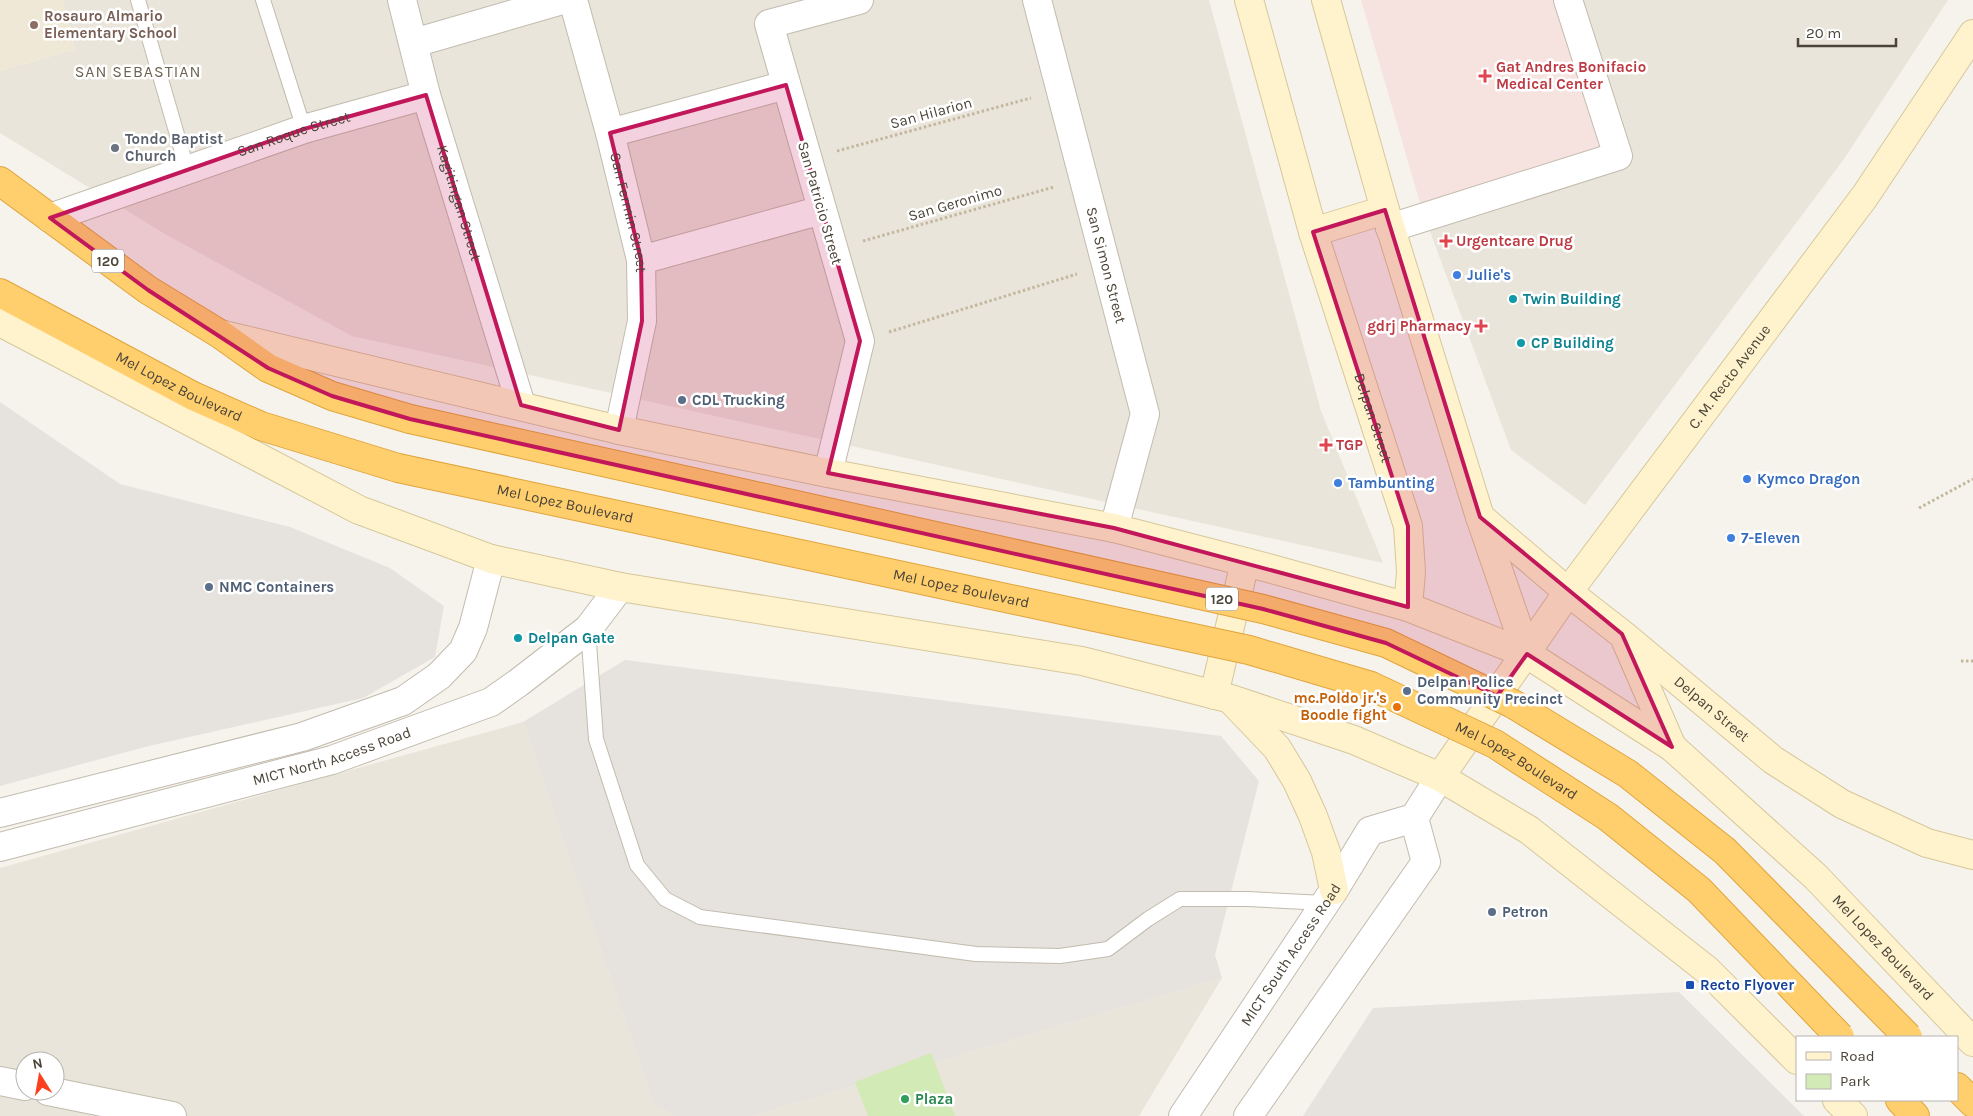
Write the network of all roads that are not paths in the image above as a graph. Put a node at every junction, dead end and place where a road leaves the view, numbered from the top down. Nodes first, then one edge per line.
1 (138, 0) edge
2 (263, 0) edge
3 (402, 0) edge
4 (562, 0) edge
5 (573, 0) edge
6 (859, 0) edge
7 (1037, 0) edge
8 (1249, 0) edge
9 (1326, 0) edge
10 (1568, 0) edge
11 (1973, 34) edge
12 (414, 43) junction
13 (786, 85) junction
14 (426, 95) junction
15 (304, 129) junction
16 (610, 133) junction
17 (187, 168) junction
18 (0, 181) edge
19 (822, 210) junction
20 (50, 218) junction
21 (1388, 219) junction
22 (1313, 232) junction
23 (641, 260) junction
24 (0, 293) edge
25 (0, 322) edge
26 (220, 334) junction
27 (521, 406) junction
28 (619, 430) junction
29 (828, 473) junction
30 (1480, 517) junction
31 (1114, 528) junction
32 (491, 559) junction
33 (1245, 562) junction
34 (620, 587) junction
35 (1568, 592) junction
36 (1408, 607) junction
37 (588, 629) junction
38 (1622, 634) junction
39 (1527, 654) junction
40 (1222, 697) junction
41 (1672, 747) junction
42 (1440, 778) junction
43 (0, 813) edge
44 (1414, 818) junction
45 (0, 847) edge
46 (1973, 855) edge
47 (1329, 897) junction
48 (1839, 1036) edge
49 (1907, 1036) edge
50 (1973, 1042) edge
51 (1796, 1059) edge
52 (0, 1081) edge
53 (15, 1084) edge
54 (1958, 1088) edge
55 (65, 1094) edge
56 (1838, 1101) edge
57 (1901, 1101) edge
58 (1973, 1103) edge
59 (172, 1116) edge
60 (1183, 1116) edge
61 (1248, 1116) edge
62 (1853, 1116) edge
63 (1915, 1116) edge

1 - 17 lane
2 - 15 lane
3 - 12 street, Kagitingan Street
4 - 12 street
5 - 16 street, San Fermin Street
6 - 13 street, San Patricio Street
7 - 31 street, San Simon Street
8 - 22 main road, Delpan Street
9 - 21 main road
10 - 21 street
11 - 35 main road, C. M. Recto Avenue
12 - 14 street, Kagitingan Street
13 - 16 street
13 - 19 street, San Patricio Street
14 - 15 street, San Roque Street
14 - 27 street, Kagitingan Street
15 - 17 street, San Roque Street
16 - 23 street, San Fermin Street
17 - 20 street, San Roque Street
18 - 20 highway, Mel Lopez Boulevard / 120
19 - 23 street
19 - 29 street, San Patricio Street
20 - 26 highway, Mel Lopez Boulevard / 120
21 - 22 main road
21 - 30 main road
22 - 36 main road, Delpan Street
23 - 28 street, San Fermin Street
24 - 48 highway, Mel Lopez Boulevard, bridge
25 - 32 main road, Mel Lopez Boulevard
26 - 27 main road, Mel Lopez Boulevard / 120
26 - 49 highway, Mel Lopez Boulevard / 120, bridge
27 - 28 main road, Mel Lopez Boulevard / 120
28 - 29 main road, Mel Lopez Boulevard / 120
29 - 31 main road, Mel Lopez Boulevard / 120
30 - 35 main road, Delpan Street
30 - 39 main road
31 - 33 main road, Mel Lopez Boulevard / 120
32 - 34 main road, Mel Lopez Boulevard
32 - 43 street, MICT North Access Road
33 - 36 main road, Mel Lopez Boulevard / 120
33 - 40 main road
34 - 37 street, MICT North Access Road
34 - 40 main road, Mel Lopez Boulevard
35 - 38 main road, Delpan Street
35 - 39 main road, C. M. Recto Avenue
36 - 39 main road, Mel Lopez Boulevard / 120
37 - 45 street, MICT North Access Road
37 - 47 lane
38 - 41 main road
38 - 46 main road, Delpan Street
39 - 41 main road, Mel Lopez Boulevard / 120
39 - 42 main road, C. M. Recto Avenue
40 - 42 main road, Mel Lopez Boulevard
40 - 47 main road
41 - 50 main road, Mel Lopez Boulevard / 120
42 - 44 street
42 - 51 main road, Mel Lopez Boulevard
44 - 47 street, MICT South Access Road
44 - 61 street
47 - 60 street, MICT South Access Road
52 - 53 street
54 - 58 highway
55 - 59 street
56 - 62 main road
57 - 63 highway

